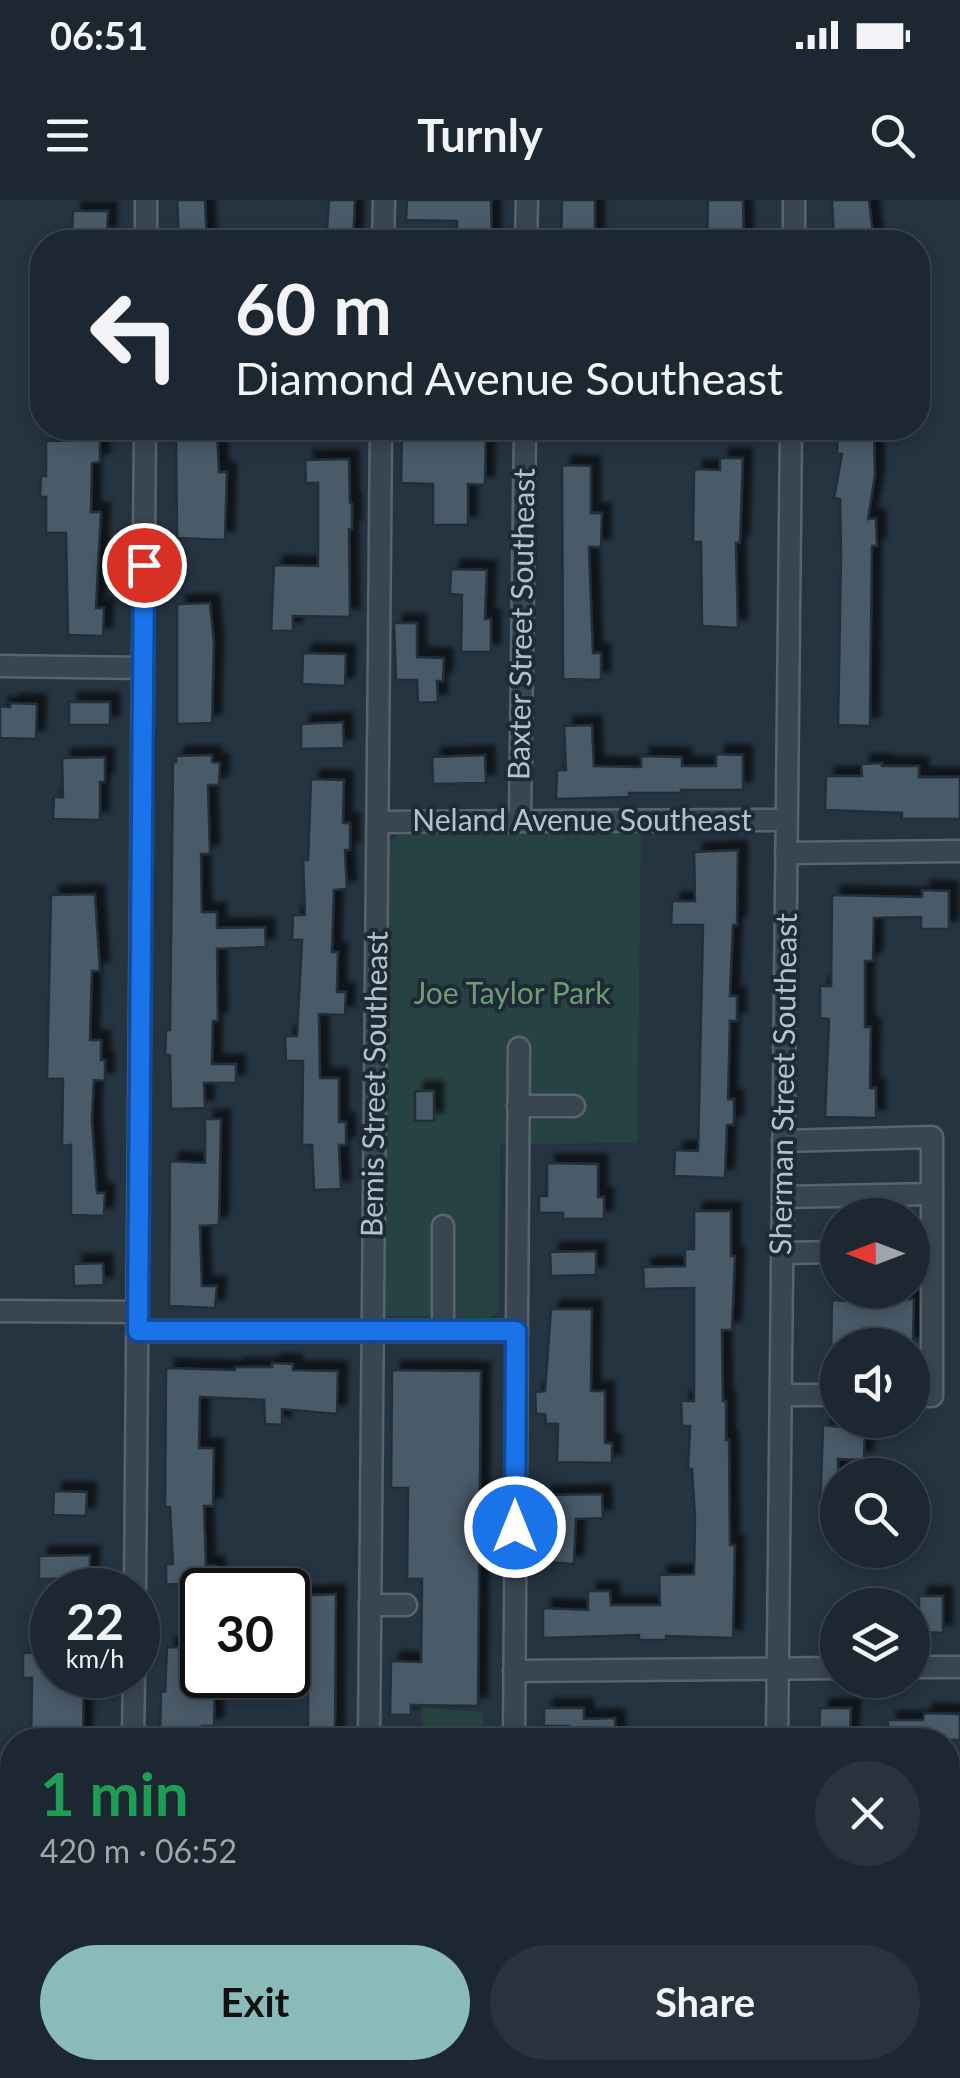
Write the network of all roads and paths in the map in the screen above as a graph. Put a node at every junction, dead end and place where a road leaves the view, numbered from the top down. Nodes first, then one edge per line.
1 (146, 200) edge
2 (384, 200) edge
3 (527, 200) edge
4 (794, 200) edge
5 (146, 230) edge
6 (383, 230) edge
7 (526, 230) edge
8 (794, 230) edge
9 (144, 440) edge
10 (382, 440) edge
11 (524, 440) edge
12 (791, 440) edge
13 (0, 666) edge
14 (142, 668) junction
15 (520, 820) junction
16 (786, 820) junction
17 (378, 822) junction
18 (960, 851) edge
19 (786, 852) junction
20 (519, 1048) dead end
21 (518, 1106) junction
22 (574, 1106) dead end
23 (783, 1142) junction
24 (932, 1194) junction
25 (783, 1197) junction
26 (930, 1206) edge
27 (444, 1226) dead end
28 (820, 1252) edge
29 (782, 1253) junction
30 (0, 1311) edge
31 (138, 1321) junction
32 (516, 1331) junction
33 (373, 1332) junction
34 (444, 1332) junction
35 (930, 1367) edge
36 (781, 1395) junction
37 (820, 1395) edge
38 (930, 1396) edge
39 (135, 1568) edge
40 (370, 1604) junction
41 (406, 1604) dead end
42 (960, 1667) edge
43 (820, 1668) edge
44 (930, 1668) edge
45 (778, 1669) junction
46 (514, 1670) junction
47 (134, 1698) edge
48 (133, 1728) edge
49 (369, 1728) edge
50 (514, 1728) edge
51 (777, 1728) edge

1 - 5 street
2 - 6 street
3 - 7 street
4 - 8 street
9 - 14 street
10 - 17 street, Bemis Street Southeast
11 - 15 street, Baxter Street Southeast
12 - 16 street, Sherman Street Southeast
13 - 14 street
14 - 31 street
15 - 16 street, Neland Avenue Southeast
15 - 17 street, Neland Avenue Southeast
16 - 19 street, Sherman Street Southeast
17 - 33 street, Bemis Street Southeast
18 - 19 street, Neland Avenue Southeast
19 - 23 street, Sherman Street Southeast
20 - 21 street
21 - 22 street
21 - 32 street
23 - 24 street
23 - 25 street, Sherman Street Southeast
24 - 25 street
24 - 26 street
25 - 29 street, Sherman Street Southeast
27 - 34 street
28 - 29 street
29 - 36 street, Sherman Street Southeast
30 - 31 street
31 - 33 street
31 - 39 street
32 - 34 street
32 - 46 street
33 - 34 street
33 - 40 street, Bemis Street Southeast
35 - 38 street
36 - 37 street
36 - 45 street, Sherman Street Southeast
40 - 41 street
40 - 49 street, Bemis Street Southeast
42 - 44 street
43 - 45 street
45 - 46 street
45 - 51 street, Sherman Street Southeast
46 - 50 street
47 - 48 street

